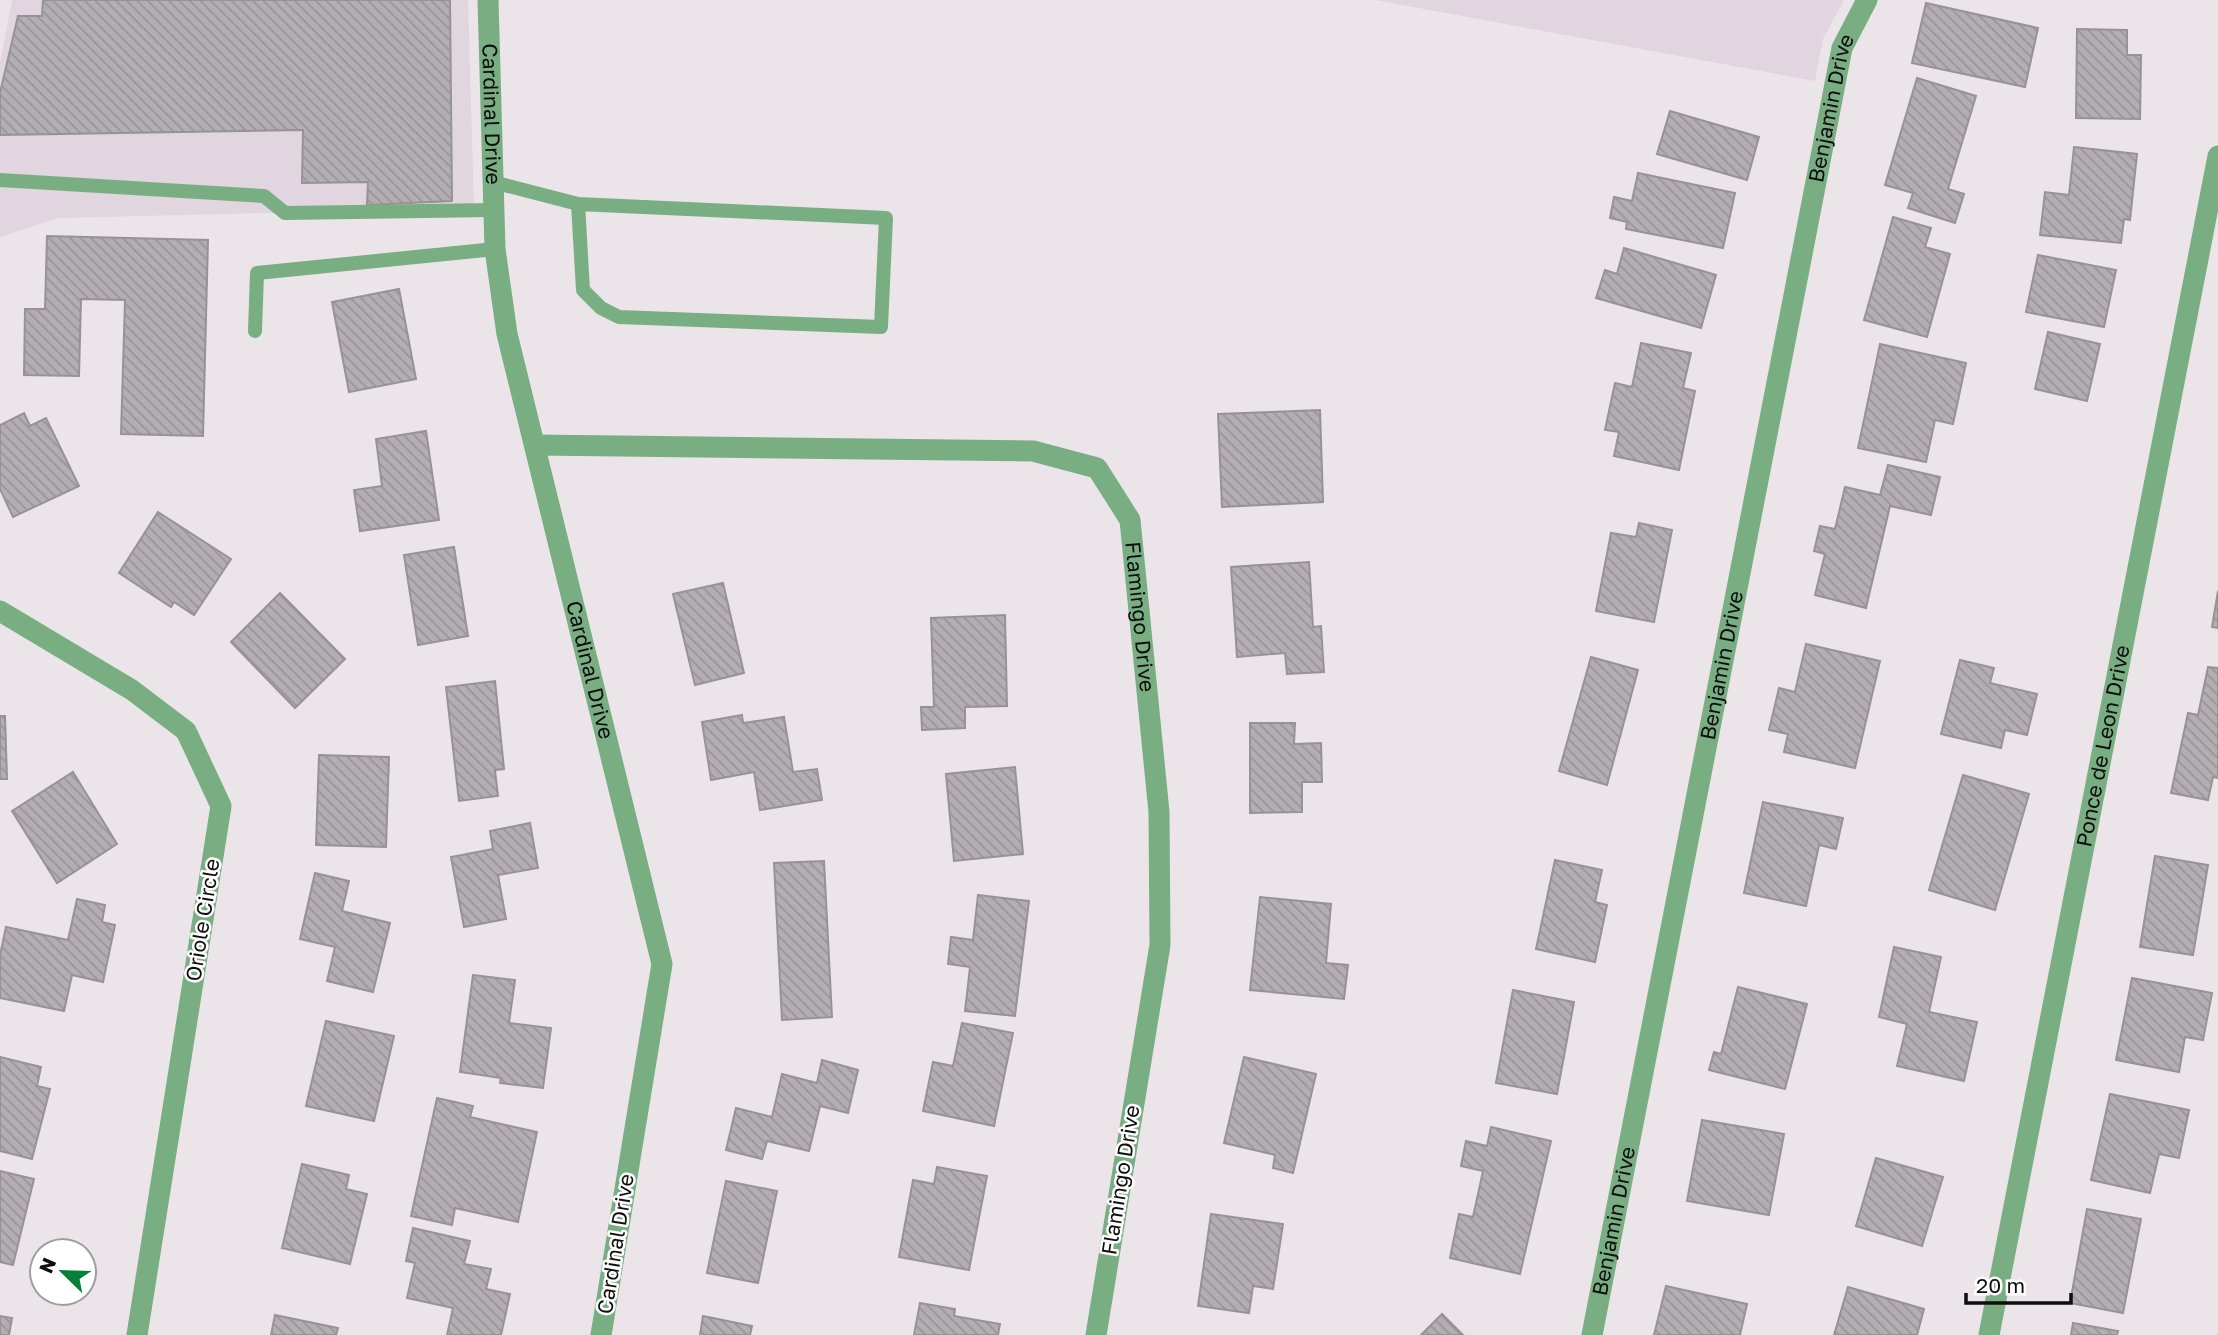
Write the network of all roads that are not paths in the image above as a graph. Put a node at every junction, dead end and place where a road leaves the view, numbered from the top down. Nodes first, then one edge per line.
1 (488, 0) edge
2 (1867, 0) edge
3 (2218, 156) edge
4 (0, 180) edge
5 (494, 182) junction
6 (578, 204) junction
7 (494, 210) junction
8 (495, 249) junction
9 (255, 331) dead end
10 (535, 445) junction
11 (0, 611) edge
12 (137, 1335) edge
13 (601, 1335) edge
14 (1096, 1335) edge
15 (1592, 1335) edge
16 (1989, 1335) edge

1 - 5 street, Cardinal Drive
2 - 15 street, Benjamin Drive
3 - 16 street, Ponce de Leon Drive
4 - 7 lane
5 - 6 lane
5 - 7 street, Cardinal Drive
6 - 6 lane
7 - 8 street, Cardinal Drive
8 - 9 lane
8 - 10 street, Cardinal Drive
10 - 13 street, Cardinal Drive
10 - 14 street, Flamingo Drive
11 - 12 street, Oriole Circle

